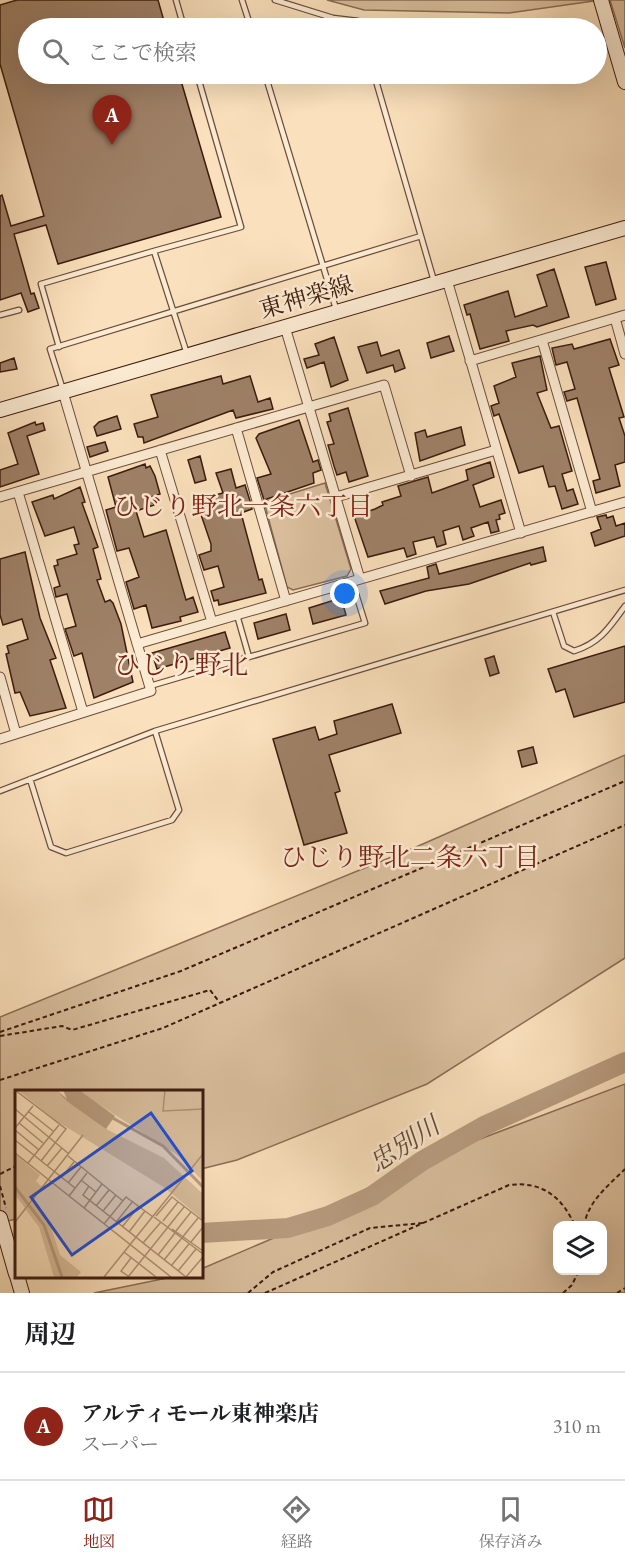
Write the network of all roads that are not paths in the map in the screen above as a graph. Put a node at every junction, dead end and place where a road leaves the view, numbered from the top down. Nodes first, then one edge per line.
1 (176, 0) edge
2 (242, 0) edge
3 (275, 0) edge
4 (601, 0) edge
5 (181, 18) edge
6 (248, 18) edge
7 (333, 18) edge
8 (606, 18) edge
9 (607, 20) edge
10 (625, 82) edge
11 (200, 84) edge
12 (268, 84) edge
13 (377, 84) edge
14 (625, 228) edge
15 (421, 236) junction
16 (154, 251) junction
17 (323, 266) junction
18 (441, 282) junction
19 (19, 310) dead end
20 (173, 311) junction
21 (337, 312) junction
22 (0, 315) edge
23 (625, 315) edge
24 (615, 318) junction
25 (285, 327) junction
26 (542, 340) junction
27 (59, 347) junction
28 (625, 354) edge
29 (188, 355) junction
30 (470, 361) junction
31 (63, 392) junction
32 (309, 406) junction
33 (0, 410) edge
34 (236, 428) junction
35 (160, 450) junction
36 (496, 450) junction
37 (86, 470) junction
38 (411, 476) junction
39 (18, 492) junction
40 (0, 497) edge
41 (336, 497) junction
42 (625, 502) edge
43 (592, 512) junction
44 (521, 532) junction
45 (356, 580) junction
46 (625, 590) edge
47 (286, 601) junction
48 (625, 606) edge
49 (553, 612) junction
50 (237, 615) junction
51 (212, 622) junction
52 (138, 644) junction
53 (249, 657) junction
54 (0, 677) edge
55 (150, 686) junction
56 (83, 712) junction
57 (155, 731) junction
58 (16, 734) junction
59 (0, 739) edge
60 (30, 779) junction
61 (0, 791) edge
62 (0, 1218) edge
63 (15, 1268) edge
64 (18, 1278) edge
65 (22, 1293) edge

1 - 5 lane
2 - 6 lane
3 - 7 lane
4 - 8 main road
9 - 10 main road
11 - 16 lane
12 - 17 lane
13 - 15 lane
14 - 18 main road, 東神楽線
15 - 17 lane
15 - 18 lane
16 - 20 lane
16 - 27 lane
17 - 20 lane
17 - 21 lane
18 - 21 main road, 東神楽線
18 - 30 street
19 - 22 lane
20 - 27 lane
20 - 29 lane
21 - 25 main road, 東神楽線
23 - 24 street
24 - 26 street
24 - 28 street
25 - 29 main road, 東神楽線
25 - 32 street
26 - 30 street
26 - 43 street
27 - 31 lane
29 - 31 main road, 東神楽線
30 - 36 street
31 - 33 main road, 東神楽線
31 - 37 street
32 - 34 street
32 - 38 street
32 - 41 street
34 - 35 street
34 - 47 street
35 - 37 street
35 - 51 street
36 - 38 street
36 - 44 street
37 - 39 street
37 - 52 street
38 - 41 street
39 - 40 street
39 - 56 street
41 - 45 street
42 - 43 street
43 - 44 street
44 - 45 street
45 - 47 street
45 - 53 lane
46 - 49 lane
47 - 50 street
48 - 49 lane
49 - 57 lane
50 - 51 street
50 - 53 lane
51 - 52 street
52 - 55 street
53 - 55 lane
54 - 58 street
55 - 56 street
56 - 58 street
57 - 60 lane
57 - 60 lane
58 - 59 street
60 - 61 lane
62 - 63 main road
64 - 65 main road

